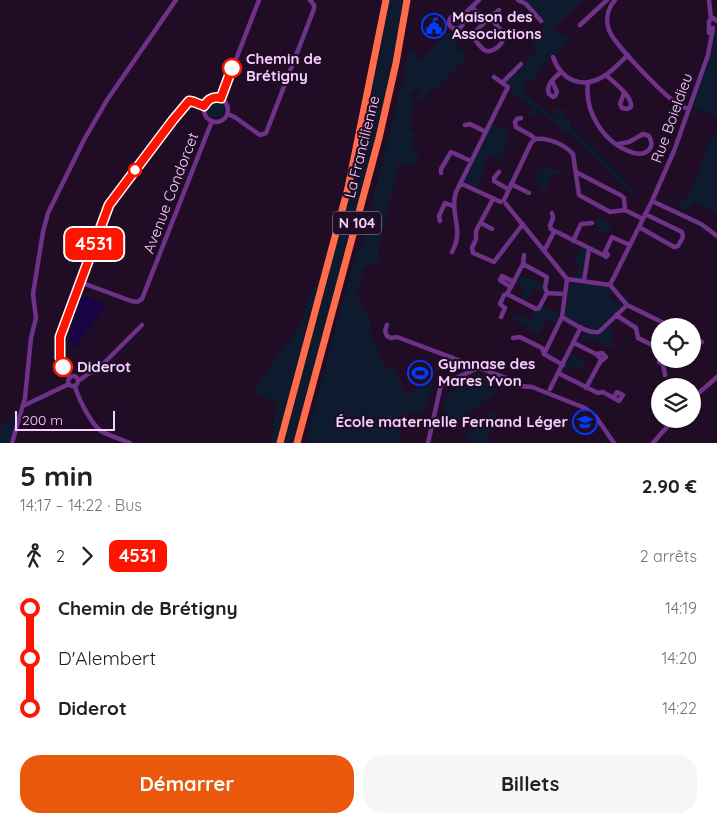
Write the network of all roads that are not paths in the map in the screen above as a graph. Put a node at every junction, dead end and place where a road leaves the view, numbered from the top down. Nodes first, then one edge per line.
1 (176, 0) edge
2 (259, 0) edge
3 (310, 0) edge
4 (386, 0) edge
5 (407, 0) edge
6 (479, 0) edge
7 (518, 0) edge
8 (607, 0) edge
9 (615, 0) edge
10 (709, 0) edge
11 (472, 7) junction
12 (499, 10) dead end
13 (461, 17) dead end
14 (488, 19) junction
15 (715, 19) edge
16 (541, 20) dead end
17 (580, 26) dead end
18 (713, 27) edge
19 (628, 55) junction
20 (553, 57) dead end
21 (521, 64) dead end
22 (560, 72) junction
23 (606, 75) junction
24 (494, 77) dead end
25 (552, 81) dead end
26 (588, 82) junction
27 (502, 83) junction
28 (624, 93) dead end
29 (221, 98) junction
30 (204, 106) junction
31 (689, 110) junction
32 (228, 114) junction
33 (522, 118) dead end
34 (212, 121) junction
35 (465, 125) dead end
36 (486, 132) junction
37 (535, 139) junction
38 (618, 144) junction
39 (471, 160) junction
40 (442, 172) dead end
41 (499, 172) dead end
42 (576, 172) junction
43 (460, 183) junction
44 (511, 184) junction
45 (508, 189) junction
46 (530, 193) dead end
47 (493, 199) junction
48 (652, 201) junction
49 (504, 202) junction
50 (453, 206) junction
51 (625, 210) junction
52 (552, 213) dead end
53 (644, 217) junction
54 (440, 221) dead end
55 (481, 223) junction
56 (592, 223) dead end
57 (523, 224) junction
58 (639, 227) junction
59 (492, 229) dead end
60 (554, 232) junction
61 (717, 236) edge
62 (572, 241) junction
63 (630, 245) junction
64 (589, 249) junction
65 (544, 251) junction
66 (452, 252) dead end
67 (524, 255) dead end
68 (523, 264) junction
69 (567, 279) junction
70 (584, 281) junction
71 (80, 282) junction
72 (514, 282) junction
73 (610, 285) junction
74 (511, 287) junction
75 (547, 292) junction
76 (507, 294) junction
77 (565, 294) junction
78 (627, 305) junction
79 (616, 315) junction
80 (501, 317) dead end
81 (562, 317) junction
82 (654, 318) edge
83 (142, 325) dead end
84 (387, 326) dead end
85 (581, 327) junction
86 (513, 338) dead end
87 (574, 343) junction
88 (651, 345) edge
89 (544, 354) junction
90 (562, 365) junction
91 (478, 368) junction
92 (664, 368) edge
93 (558, 373) junction
94 (665, 375) dead end
95 (717, 377) edge
96 (70, 378) junction
97 (78, 380) junction
98 (69, 384) junction
99 (75, 386) junction
100 (586, 388) junction
101 (550, 389) dead end
102 (701, 391) edge
103 (614, 397) dead end
104 (23, 406) junction
105 (666, 428) edge
106 (12, 443) edge
107 (130, 443) edge
108 (280, 443) edge
109 (297, 443) edge
110 (428, 443) edge
111 (614, 443) edge
112 (652, 443) edge

1 - 104 street
2 - 29 street
3 - 32 street
4 - 108 highway, La Francilienne / N 104
5 - 109 highway, La Francilienne / N 104
6 - 11 street
7 - 16 street
8 - 17 street
9 - 19 street
10 - 15 street
11 - 13 street
11 - 14 street
12 - 14 street
14 - 14 street
15 - 18 street, Rue Boieldieu
18 - 31 street, Rue Boieldieu
19 - 23 street
19 - 31 street
20 - 22 street
21 - 27 street
22 - 25 street
22 - 26 street
23 - 26 street
23 - 28 street
24 - 27 street
26 - 38 street
27 - 36 street
29 - 30 street
29 - 32 street
30 - 34 street
30 - 71 street
31 - 48 street, Rue Boieldieu
32 - 34 street
33 - 37 street
34 - 71 street, Avenue Condorcet
35 - 36 street
36 - 39 street
37 - 42 street
37 - 44 street
38 - 38 street
39 - 40 street
39 - 43 street
41 - 45 street
42 - 51 street
42 - 51 street
43 - 47 street
43 - 50 street
44 - 45 street
44 - 46 street
45 - 49 street
47 - 49 street
47 - 55 street
48 - 53 street, Rue Boieldieu
48 - 61 street
49 - 57 street
50 - 54 street
50 - 66 street
51 - 53 street
52 - 60 street
53 - 58 street, Rue Boieldieu
53 - 58 street
55 - 57 street
55 - 59 street
56 - 62 street
57 - 65 street
58 - 63 street, Rue Boieldieu
60 - 62 street
60 - 65 street
62 - 64 street
63 - 64 street
63 - 73 street, Rue Boieldieu
64 - 70 street
65 - 69 street
67 - 68 street
68 - 72 street
68 - 75 street
69 - 70 street
69 - 77 street
70 - 73 street
71 - 96 street
72 - 74 street
72 - 74 street
73 - 78 street
74 - 76 street
75 - 76 street
75 - 77 street
76 - 80 street
77 - 81 street
78 - 79 street
78 - 82 street
79 - 85 street
79 - 88 street
81 - 85 street
81 - 89 street
83 - 97 street
84 - 91 street
85 - 87 street
86 - 89 street
87 - 90 street
87 - 100 street
89 - 90 street
90 - 93 street
91 - 110 street
91 - 111 street
92 - 94 street
93 - 100 street
93 - 101 street
95 - 102 street
96 - 97 street
96 - 98 street
97 - 99 street
98 - 99 street
98 - 104 street
99 - 107 street
100 - 103 street
104 - 106 street
105 - 112 street

